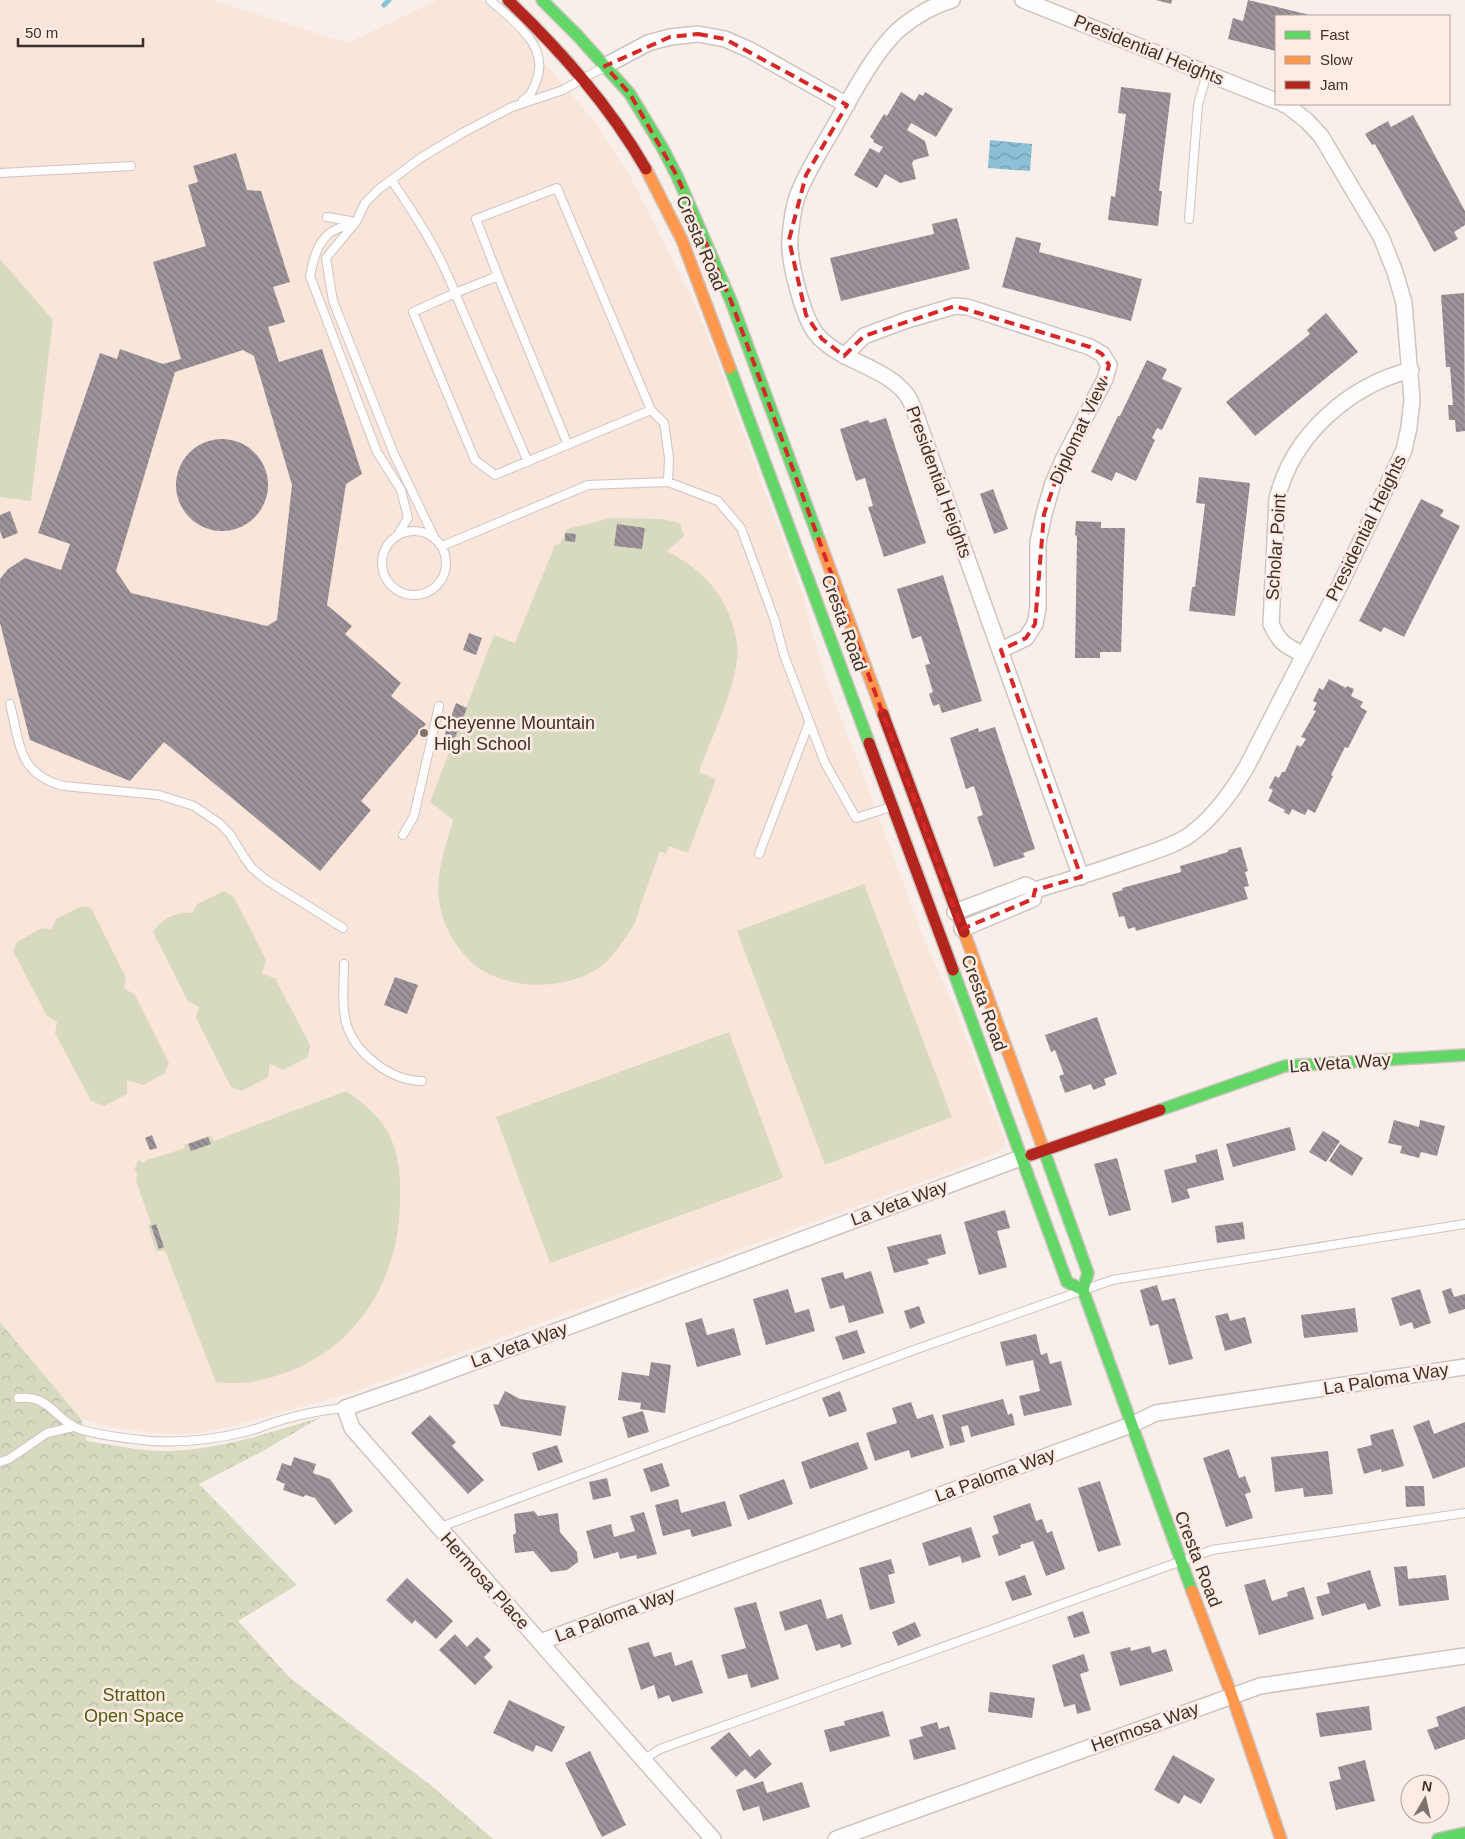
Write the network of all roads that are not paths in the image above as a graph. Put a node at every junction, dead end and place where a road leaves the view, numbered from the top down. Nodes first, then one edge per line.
1 (490, 0) edge
2 (508, 0) edge
3 (542, 0) edge
4 (952, 0) edge
5 (1022, 0) edge
6 (605, 66) junction
7 (1207, 73) junction
8 (584, 78) junction
9 (1275, 101) edge
10 (847, 105) junction
11 (1286, 105) edge
12 (512, 107) junction
13 (131, 166) dead end
14 (0, 173) edge
15 (392, 181) junction
16 (327, 217) dead end
17 (1189, 219) dead end
18 (356, 222) junction
19 (498, 276) junction
20 (455, 293) junction
21 (844, 356) junction
22 (1411, 370) junction
23 (651, 410) junction
24 (568, 445) junction
25 (528, 462) junction
26 (668, 482) junction
27 (397, 536) junction
28 (435, 539) junction
29 (442, 546) junction
30 (1001, 650) junction
31 (1303, 654) junction
32 (10, 704) dead end
33 (439, 706) dead end
34 (809, 723) junction
35 (904, 802) junction
36 (403, 835) dead end
37 (759, 854) dead end
38 (1082, 877) junction
39 (1036, 890) junction
40 (956, 912) junction
41 (343, 928) dead end
42 (962, 929) junction
43 (344, 964) dead end
44 (1465, 1055) edge
45 (422, 1081) dead end
46 (1044, 1150) junction
47 (1022, 1158) junction
48 (1064, 1207) junction
49 (1042, 1214) junction
50 (1465, 1224) edge
51 (1083, 1290) junction
52 (1465, 1367) edge
53 (18, 1398) dead end
54 (345, 1408) junction
55 (1131, 1425) junction
56 (73, 1427) junction
57 (0, 1462) edge
58 (1465, 1513) edge
59 (438, 1528) junction
60 (1180, 1561) junction
61 (540, 1642) junction
62 (1465, 1656) edge
63 (1232, 1696) junction
64 (643, 1760) junction
65 (1465, 1833) edge
66 (713, 1839) edge
67 (836, 1839) edge
68 (1282, 1839) edge
69 (1438, 1839) edge

1 - 12 lane
2 - 8 main road, Cresta Road
3 - 6 main road, Cresta Road
4 - 10 street, Presidential Heights
5 - 7 street, Presidential Heights
6 - 8 lane
6 - 10 street
6 - 35 main road, Cresta Road
7 - 9 street, Presidential Heights
7 - 17 lane
8 - 12 lane
8 - 35 main road, Cresta Road
10 - 21 street, Presidential Heights
11 - 22 street, Presidential Heights
12 - 15 lane
13 - 14 lane
15 - 18 lane
15 - 20 lane
16 - 18 lane
18 - 27 lane
18 - 28 lane
19 - 20 lane
19 - 23 lane
19 - 24 lane
20 - 25 lane
20 - 25 lane
21 - 30 street, Presidential Heights
21 - 30 street, Diplomat View
22 - 31 street, Presidential Heights
22 - 31 street, Scholar Point
23 - 24 lane
23 - 26 lane
24 - 25 lane
26 - 29 lane
26 - 34 lane
27 - 28 lane
27 - 29 lane
28 - 29 lane
30 - 38 street, Presidential Heights
31 - 38 street, Presidential Heights
32 - 41 lane
33 - 36 lane
34 - 35 lane
34 - 37 lane
35 - 40 main road, Cresta Road
35 - 47 main road, Cresta Road
38 - 39 street, Presidential Heights
39 - 40 street, Presidential Heights
39 - 42 street, Presidential Heights
40 - 42 main road, Cresta Road
42 - 46 main road, Cresta Road
43 - 45 lane
44 - 46 main road, La Veta Way
46 - 47 main road, La Veta Way
46 - 48 main road, Cresta Road
47 - 49 main road, Cresta Road
47 - 54 street, La Veta Way
48 - 49 street
48 - 51 main road, Cresta Road
49 - 51 main road, Cresta Road
50 - 51 lane
51 - 55 main road, Cresta Road
51 - 59 lane
52 - 55 street, La Paloma Way
53 - 56 lane
54 - 56 lane
54 - 59 street, Hermosa Place
55 - 60 main road, Cresta Road
55 - 61 street, La Paloma Way
56 - 57 lane
58 - 60 lane
59 - 61 street, Hermosa Place
60 - 63 main road, Cresta Road
60 - 64 lane
61 - 64 street, Hermosa Place
62 - 63 street, Hermosa Way
63 - 67 street, Hermosa Way
63 - 68 main road, Cresta Road
64 - 66 street, Hermosa Place
65 - 69 main road

